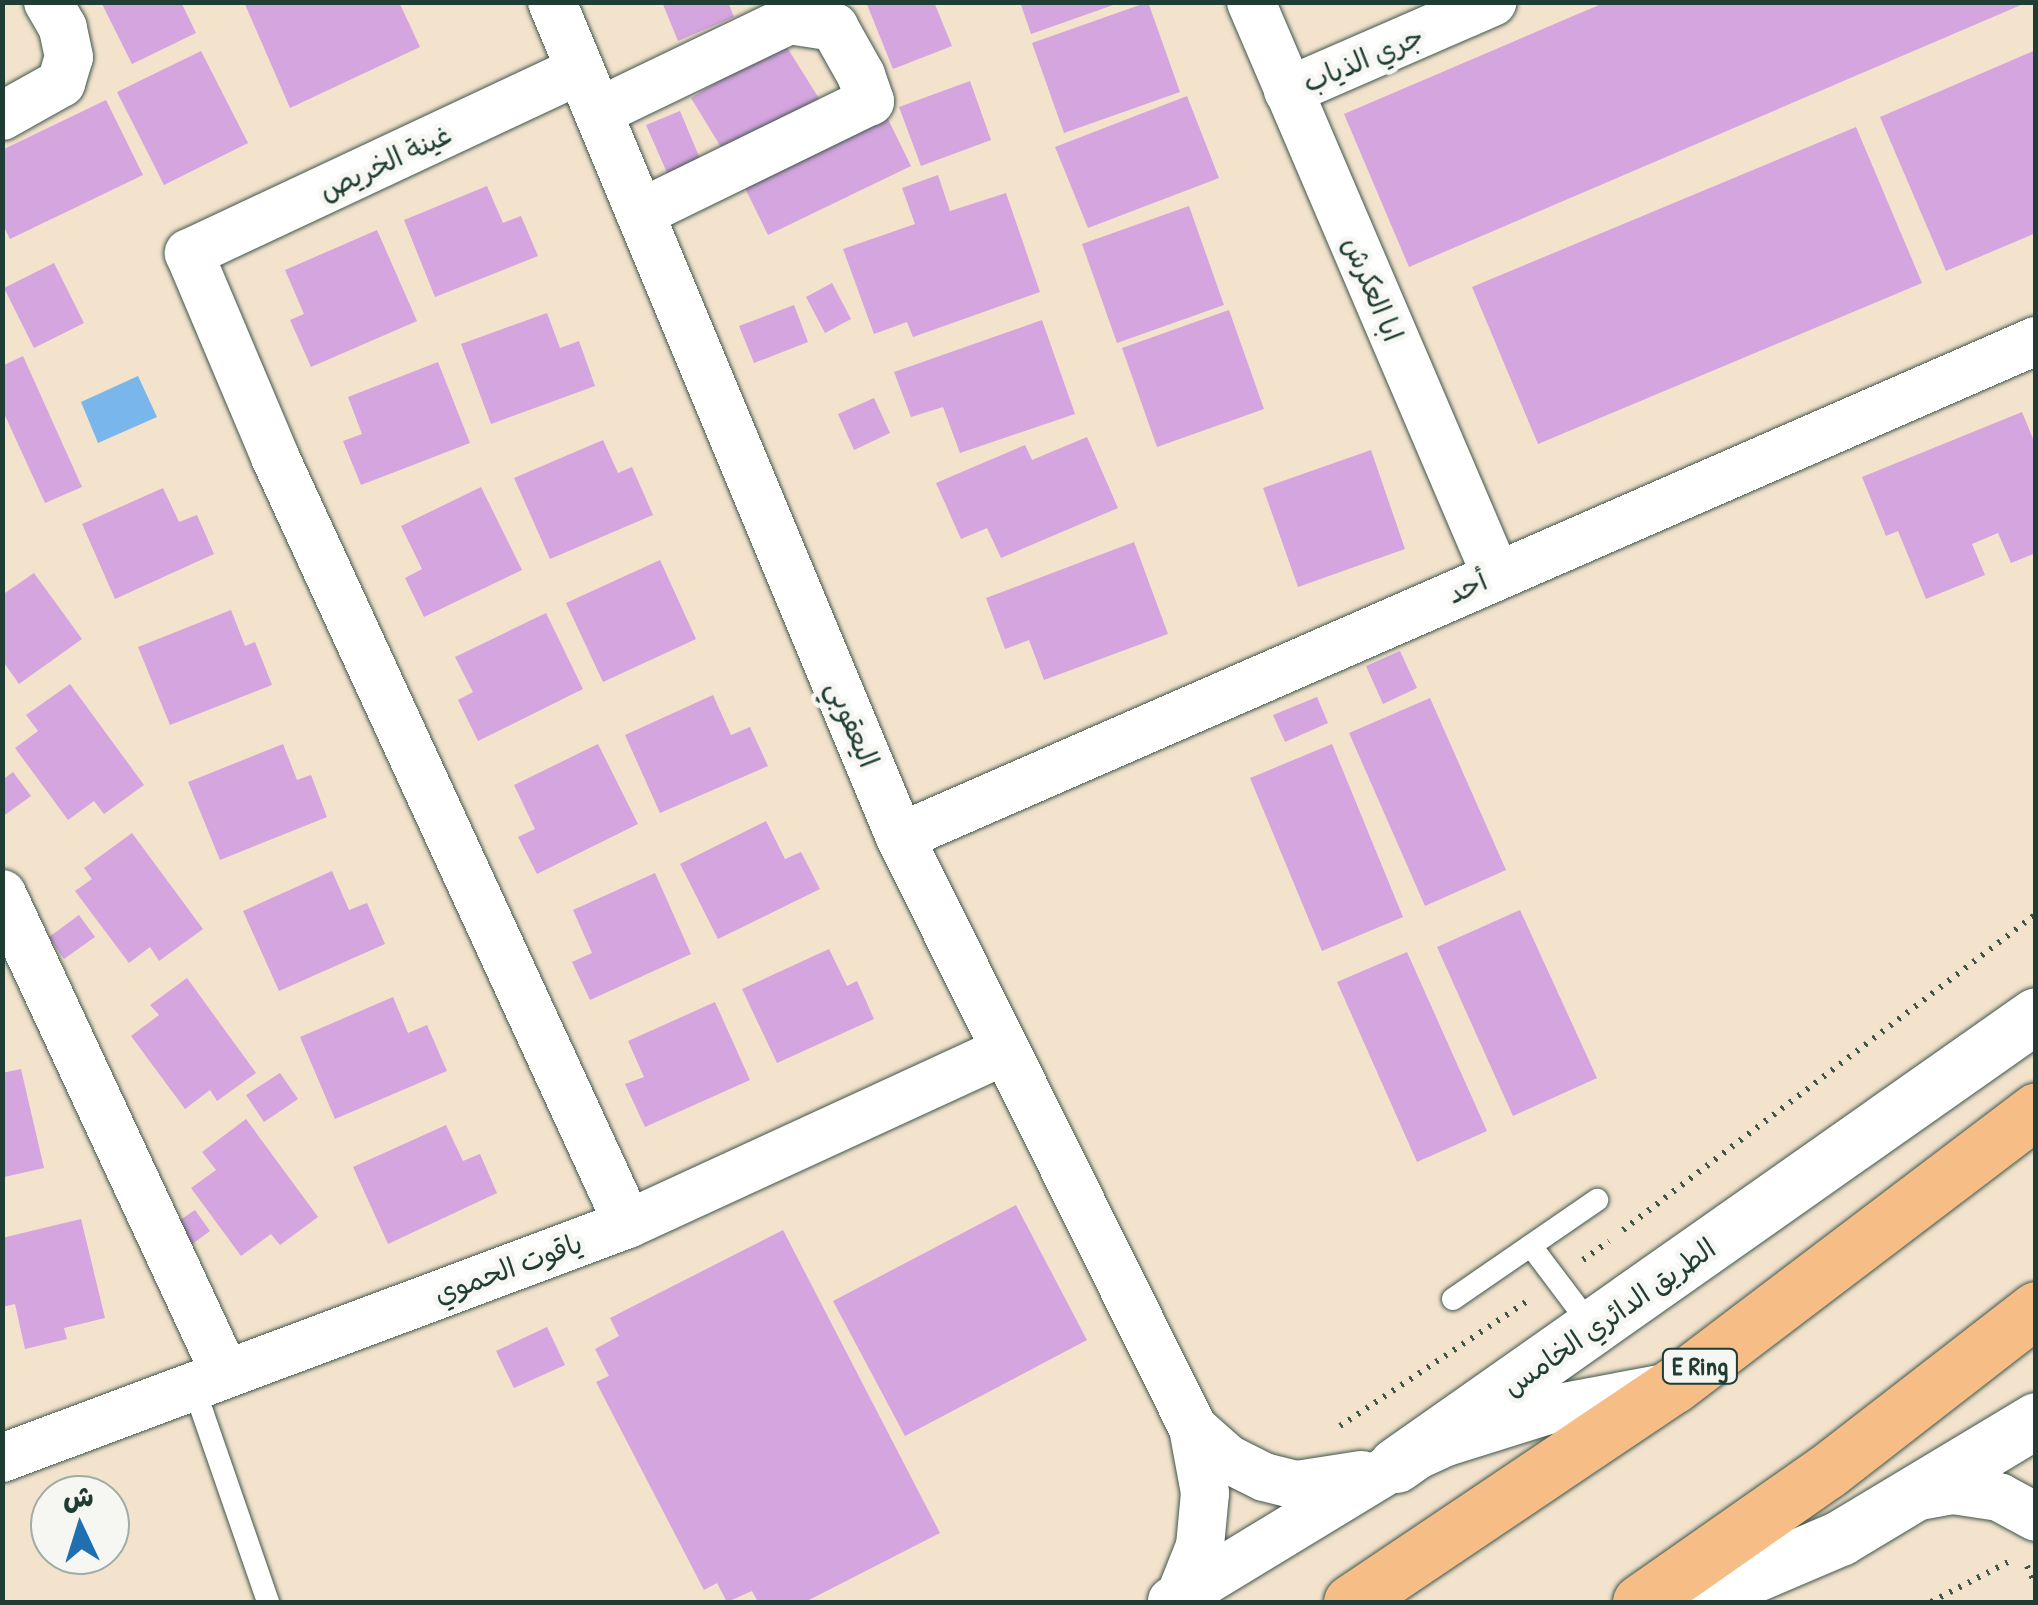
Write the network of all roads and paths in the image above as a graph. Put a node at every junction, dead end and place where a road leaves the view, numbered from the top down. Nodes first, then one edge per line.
1 (48, 2) edge
2 (552, 2) edge
3 (1250, 2) edge
4 (1493, 2) edge
5 (589, 91) junction
6 (1288, 91) junction
7 (2, 116) edge
8 (640, 213) junction
9 (2036, 341) edge
10 (1496, 574) junction
11 (900, 838) junction
12 (2, 894) edge
13 (2036, 914) edge
14 (2036, 1014) edge
15 (1002, 1052) junction
16 (2036, 1110) edge
17 (1597, 1200) dead end
18 (628, 1224) junction
19 (1531, 1246) junction
20 (1557, 1280) junction
21 (1452, 1299) dead end
22 (2036, 1309) edge
23 (1594, 1330) junction
24 (209, 1379) junction
25 (1673, 1386) junction
26 (2036, 1420) edge
27 (1192, 1428) junction
28 (1329, 1434) dead end
29 (2, 1458) edge
30 (1396, 1465) junction
31 (1908, 1498) junction
32 (2036, 1517) edge
33 (2036, 1585) edge
34 (1176, 1598) edge
35 (268, 1602) edge
36 (1351, 1602) edge
37 (1640, 1602) edge
38 (1690, 1602) edge
39 (1931, 1602) edge

1 - 7 street
2 - 5 street, اليعقوبي
3 - 6 street, ابا العكرش
4 - 6 street, جري الذياب
5 - 8 street, اليعقوبي
5 - 8 street, غينة الخريص
5 - 18 street, غينة الخريص
6 - 10 street, ابا العكرش
8 - 11 street, اليعقوبي
9 - 10 street, أحد
10 - 11 street, أحد
11 - 15 street, اليعقوبي
12 - 24 street
13 - 20 path
14 - 23 street, الطريق الدائري الخامس
15 - 18 street, ياقوت الحموي
15 - 27 street, اليعقوبي
16 - 25 main road, E Ring
17 - 19 lane
18 - 24 street, ياقوت الحموي
19 - 20 lane
19 - 21 lane
20 - 23 lane
20 - 28 path
22 - 37 main road
23 - 30 street, الطريق الدائري الخامس
24 - 29 street, ياقوت الحموي
24 - 35 lane
25 - 30 street
25 - 36 main road, E Ring
26 - 31 street
27 - 30 street, اليعقوبي
27 - 34 street, اليعقوبي
30 - 34 street, الطريق الدائري الخامس
31 - 32 street
31 - 38 street
33 - 39 path

